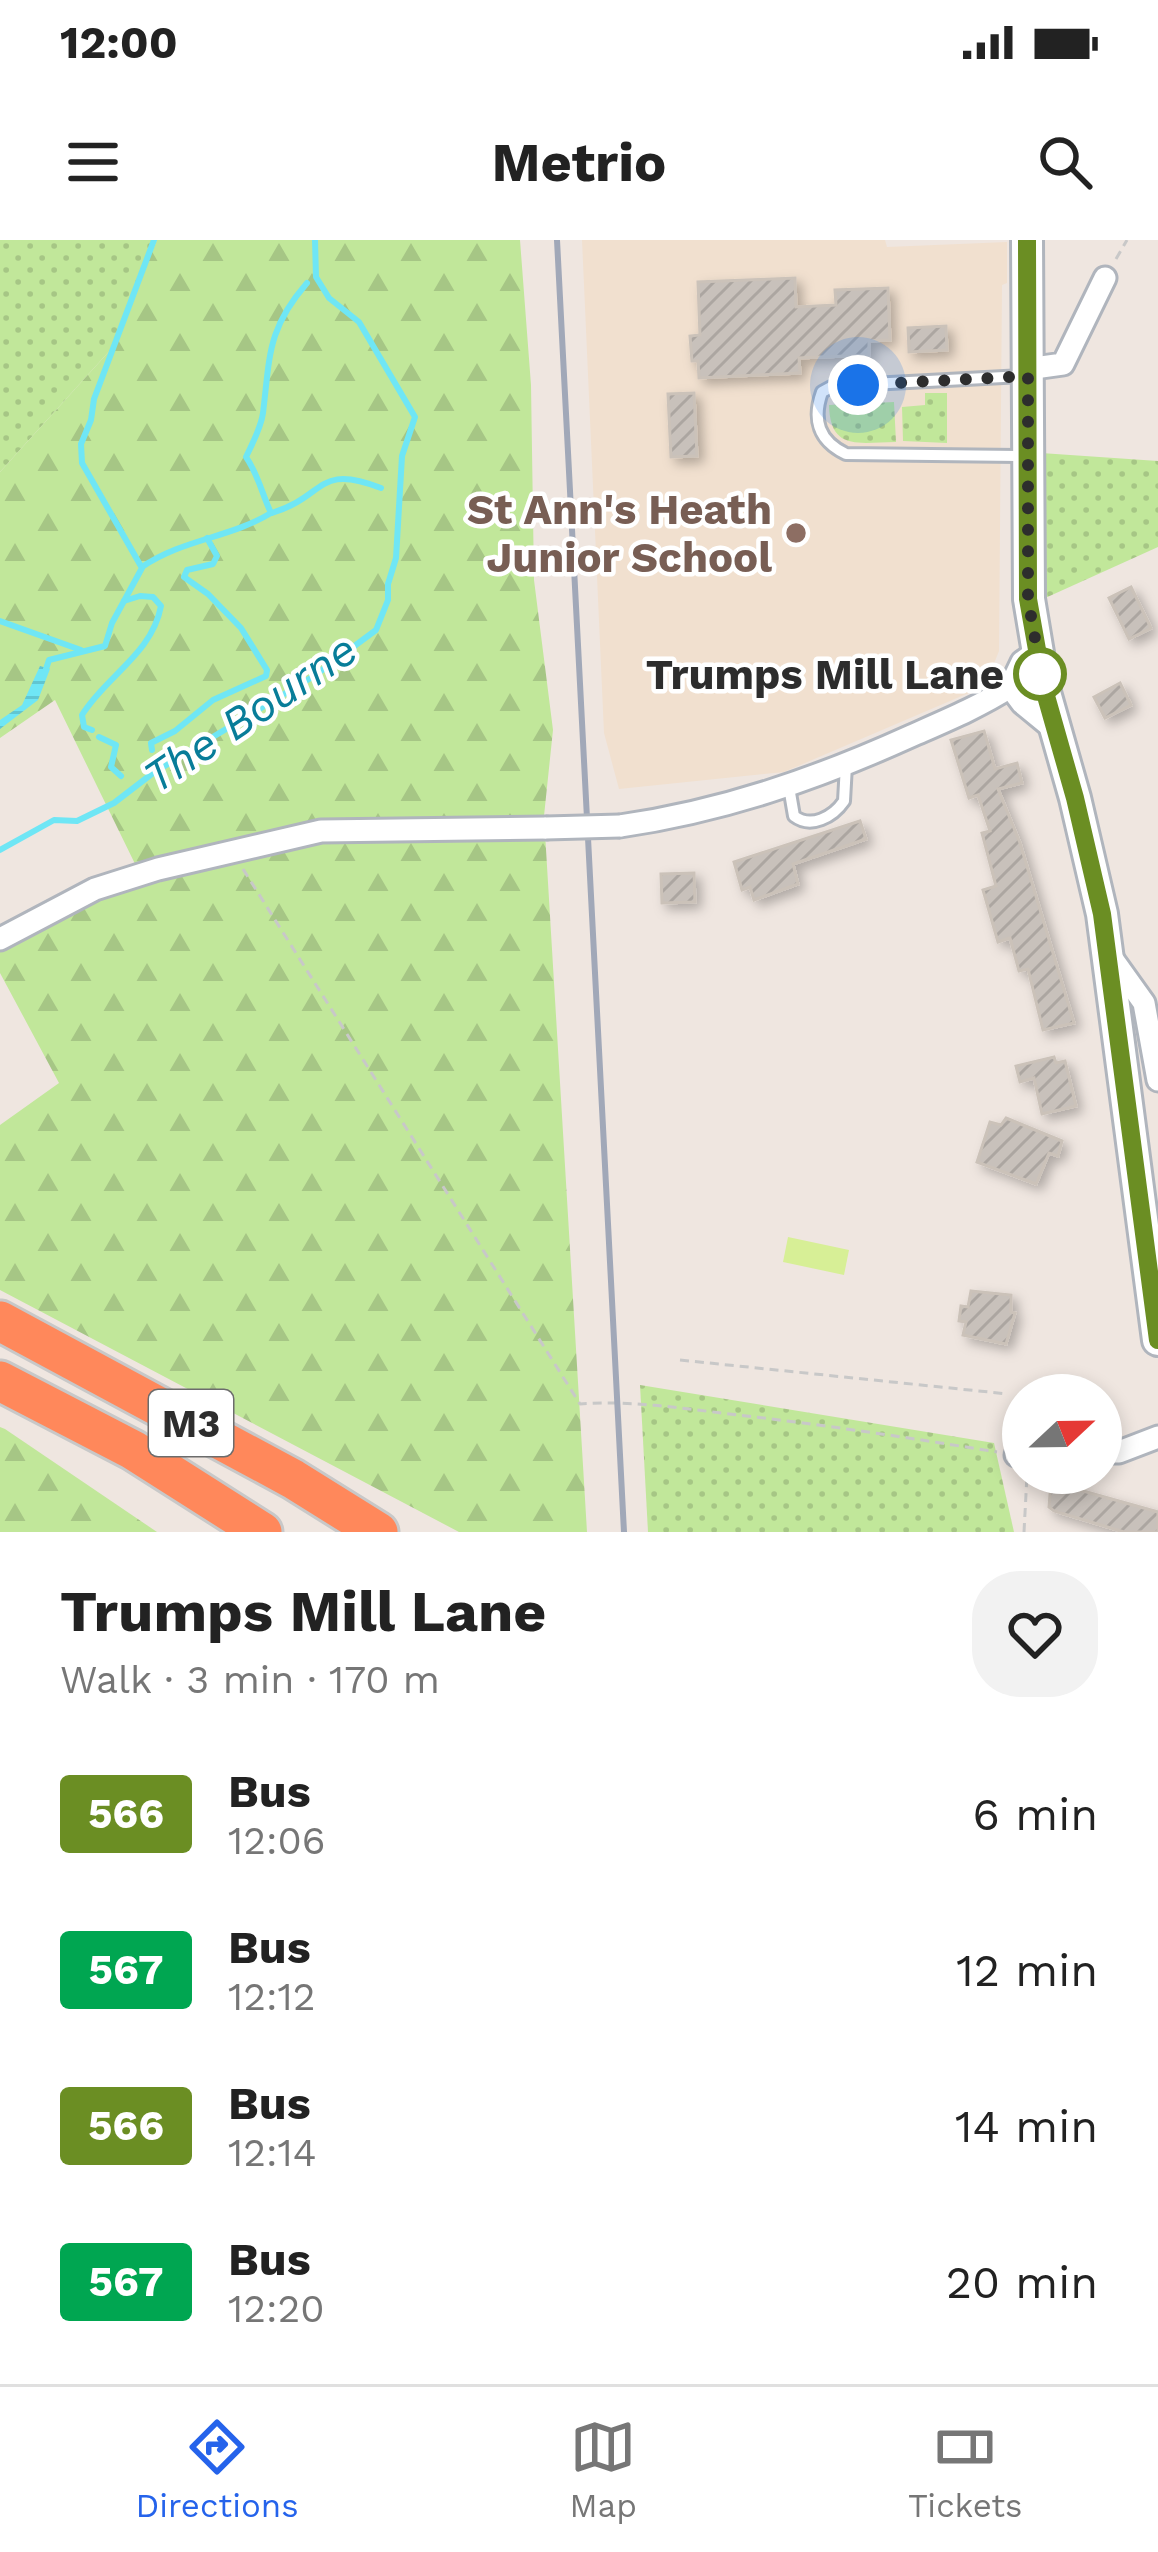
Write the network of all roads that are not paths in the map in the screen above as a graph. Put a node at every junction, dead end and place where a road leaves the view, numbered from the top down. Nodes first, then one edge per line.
1 (1027, 240) edge
2 (1105, 278) road end
3 (1027, 372) junction
4 (1026, 456) junction
5 (1036, 652) junction
6 (1010, 687) junction
7 (1056, 731) junction
8 (846, 765) junction
9 (789, 788) junction
10 (0, 939) edge
11 (1108, 954) junction
12 (1158, 1080) edge
13 (0, 1321) edge
14 (1158, 1340) edge
15 (0, 1381) edge
16 (1158, 1437) edge
17 (1122, 1451) edge
18 (262, 1532) edge
19 (378, 1532) edge

1 - 3 main road
2 - 3 street
3 - 4 main road
3 - 4 lane
4 - 5 main road
5 - 6 street
5 - 7 main road
6 - 7 street
6 - 8 street
7 - 11 main road
8 - 9 street
8 - 9 lane
9 - 10 street, bridge
11 - 12 street
11 - 14 main road
13 - 19 highway, M3
15 - 18 highway, M3
16 - 17 street

